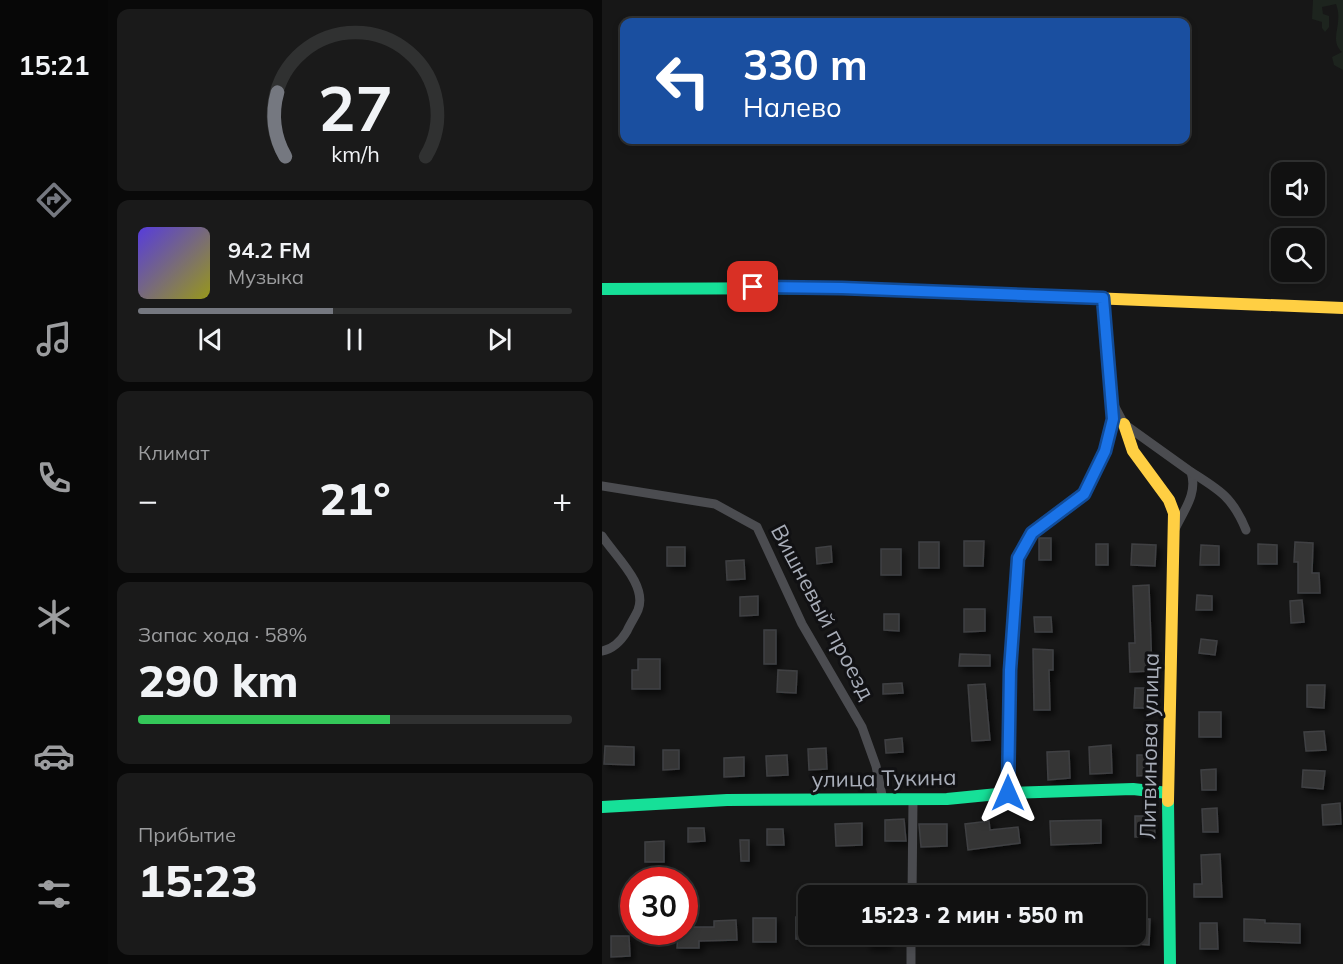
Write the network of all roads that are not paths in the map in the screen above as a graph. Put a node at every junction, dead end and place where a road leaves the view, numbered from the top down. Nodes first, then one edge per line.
1 (602, 289) edge
2 (1103, 298) junction
3 (1343, 308) edge
4 (1111, 400) junction
5 (1124, 424) junction
6 (1191, 472) junction
7 (602, 486) edge
8 (1175, 529) junction
9 (1246, 530) dead end
10 (602, 536) edge
11 (602, 651) edge
12 (1008, 793) junction
13 (1168, 793) junction
14 (882, 800) junction
15 (913, 800) junction
16 (602, 807) edge
17 (912, 885) edge
18 (911, 945) edge
19 (911, 964) edge
20 (1170, 964) edge

1 - 2 street
2 - 3 street
2 - 4 street
4 - 5 street
4 - 12 street
5 - 6 street
5 - 8 street, Литвинова улица
6 - 8 street
6 - 9 street
7 - 14 street, Вишневый проезд
8 - 13 street, Литвинова улица
10 - 11 street
12 - 13 street, улица Тукина
12 - 15 street, улица Тукина
13 - 20 street, Литвинова улица
14 - 15 street, улица Тукина
14 - 16 street, улица Тукина
15 - 17 street
18 - 19 street

